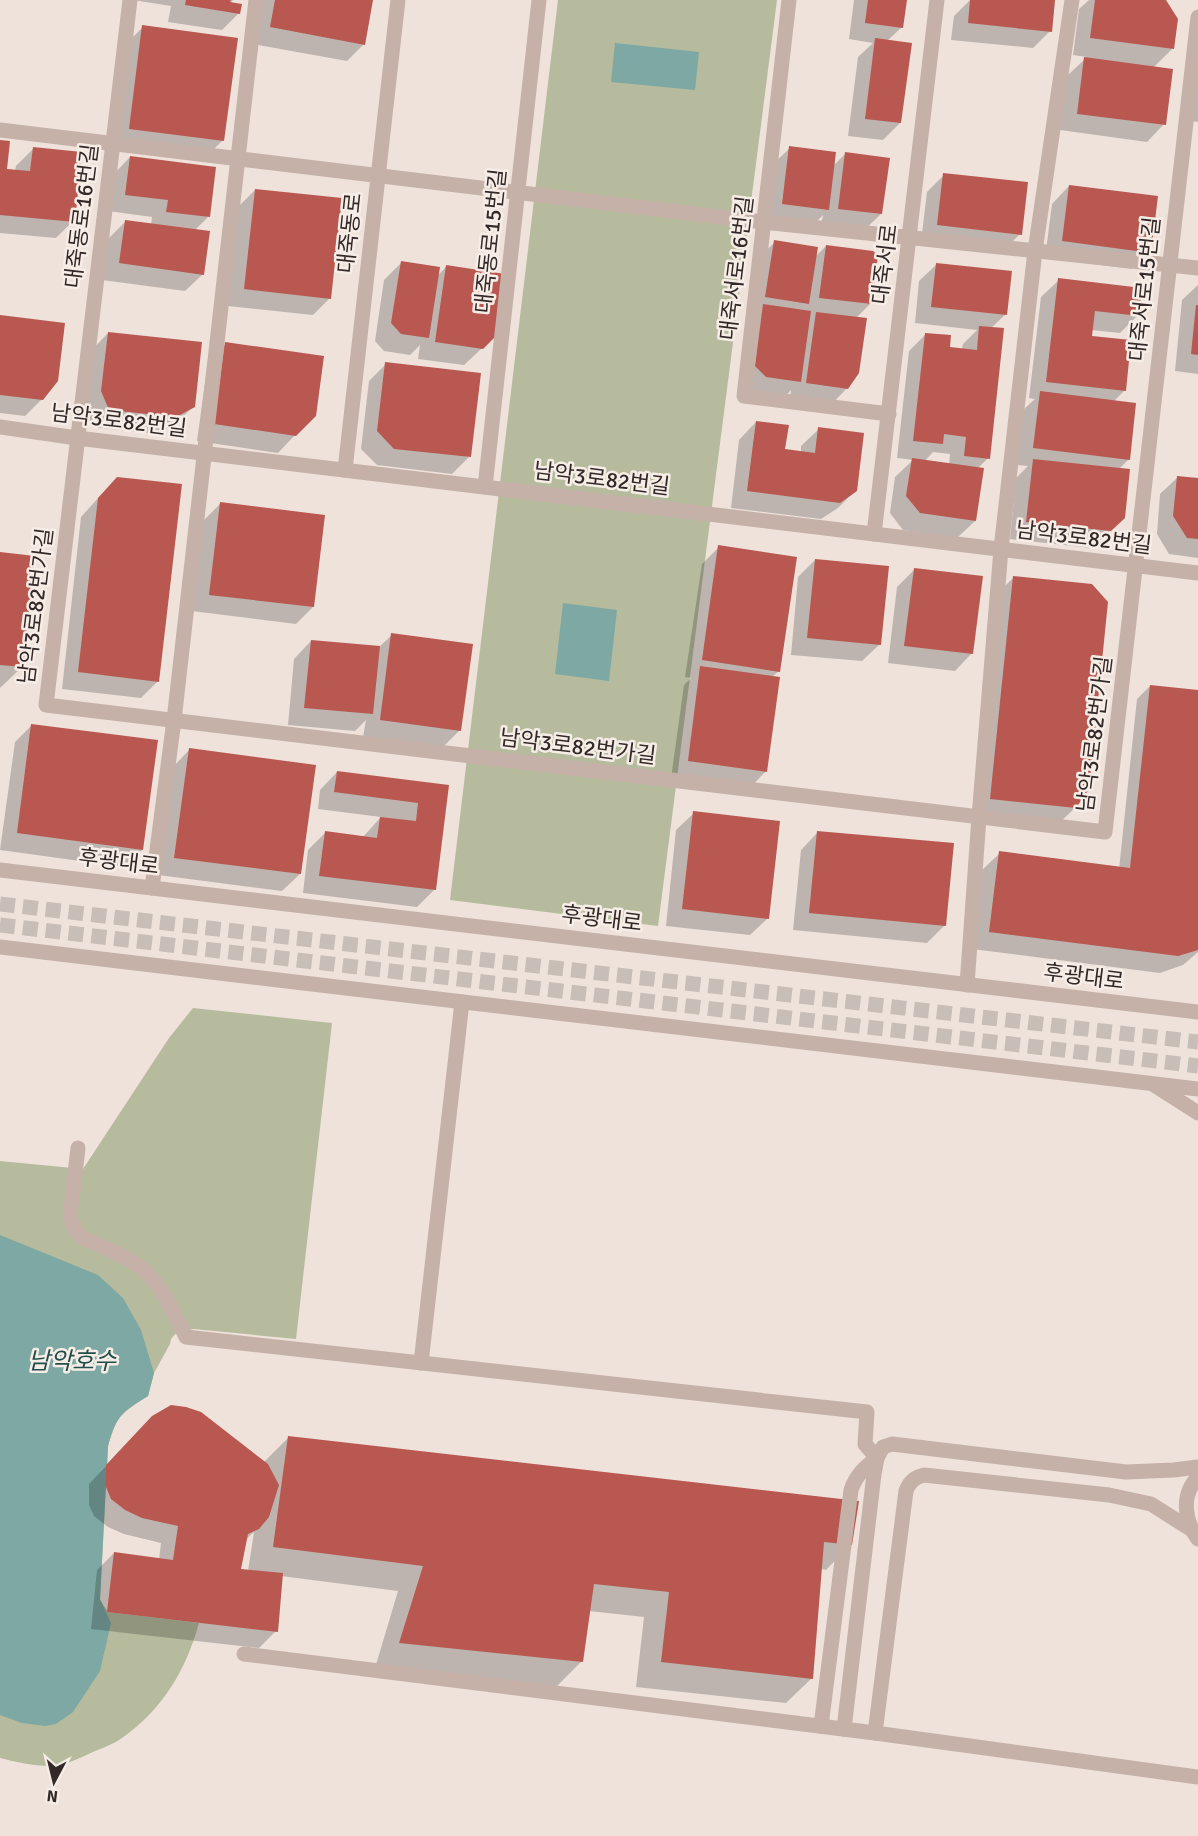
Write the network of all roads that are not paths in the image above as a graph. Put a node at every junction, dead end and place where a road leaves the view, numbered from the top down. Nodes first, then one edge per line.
1 (130, 0) edge
2 (256, 0) edge
3 (398, 0) edge
4 (539, 0) edge
5 (789, 0) edge
6 (937, 0) edge
7 (1072, 0) edge
8 (1198, 17) edge
9 (0, 130) edge
10 (112, 144) junction
11 (236, 159) junction
12 (378, 176) junction
13 (518, 192) junction
14 (764, 222) junction
15 (910, 238) junction
16 (1035, 251) junction
17 (1169, 265) junction
18 (1198, 268) edge
19 (889, 414) junction
20 (0, 427) edge
21 (77, 438) junction
22 (203, 453) junction
23 (345, 470) junction
24 (485, 487) junction
25 (874, 534) junction
26 (1001, 549) junction
27 (1136, 566) junction
28 (1198, 573) edge
29 (174, 720) junction
30 (979, 817) junction
31 (0, 870) edge
32 (152, 888) junction
33 (0, 947) edge
34 (967, 985) junction
35 (1198, 1001) edge
36 (462, 1002) junction
37 (1181, 1010) junction
38 (1198, 1012) edge
39 (1151, 1083) junction
40 (1198, 1089) edge
41 (1198, 1113) edge
42 (78, 1148) dead end
43 (421, 1363) junction
44 (877, 1458) junction
45 (1198, 1467) edge
46 (1198, 1477) edge
47 (1195, 1534) edge
48 (244, 1654) dead end
49 (821, 1726) junction
50 (843, 1729) junction
51 (875, 1733) junction
52 (1198, 1777) edge

1 - 10 street, 대죽동로16번길
2 - 11 street
3 - 12 street, 대죽동로
4 - 13 street, 대죽동로15번길
5 - 14 street, 대죽서로16번길
6 - 15 street, 대죽서로
7 - 16 street
8 - 17 street, 대죽서로15번길
9 - 10 street
10 - 11 street
10 - 21 street, 대죽동로16번길
11 - 12 street
11 - 22 street
12 - 13 street
12 - 23 street, 대죽동로
13 - 14 street
13 - 24 street, 대죽동로15번길
14 - 15 street
14 - 19 street, 대죽서로16번길
15 - 16 street
15 - 19 street, 대죽서로
16 - 17 street
16 - 26 street
17 - 18 street
17 - 27 street, 대죽서로15번길
19 - 25 street, 대죽서로
20 - 21 street, 남악3로82번길
21 - 22 street, 남악3로82번길
21 - 29 street, 남악3로82번가길
22 - 23 street, 남악3로82번길
22 - 29 street
23 - 24 street, 남악3로82번길
24 - 25 street, 남악3로82번길
25 - 26 street, 남악3로82번길
26 - 27 street, 남악3로82번길
26 - 30 street
27 - 28 street, 남악3로82번길
27 - 30 street, 남악3로82번가길
29 - 30 street, 남악3로82번가길
29 - 32 street
30 - 34 street
31 - 32 street, 후광대로
32 - 34 street, 후광대로
33 - 36 street
34 - 37 street, 후광대로
35 - 37 street
36 - 39 street
36 - 43 street
37 - 38 street, 후광대로
39 - 40 street
39 - 41 street
42 - 43 street
43 - 44 street
44 - 45 street
44 - 49 street
44 - 50 street
46 - 47 street
47 - 51 street
48 - 49 street
49 - 50 street
50 - 51 street
51 - 52 street

